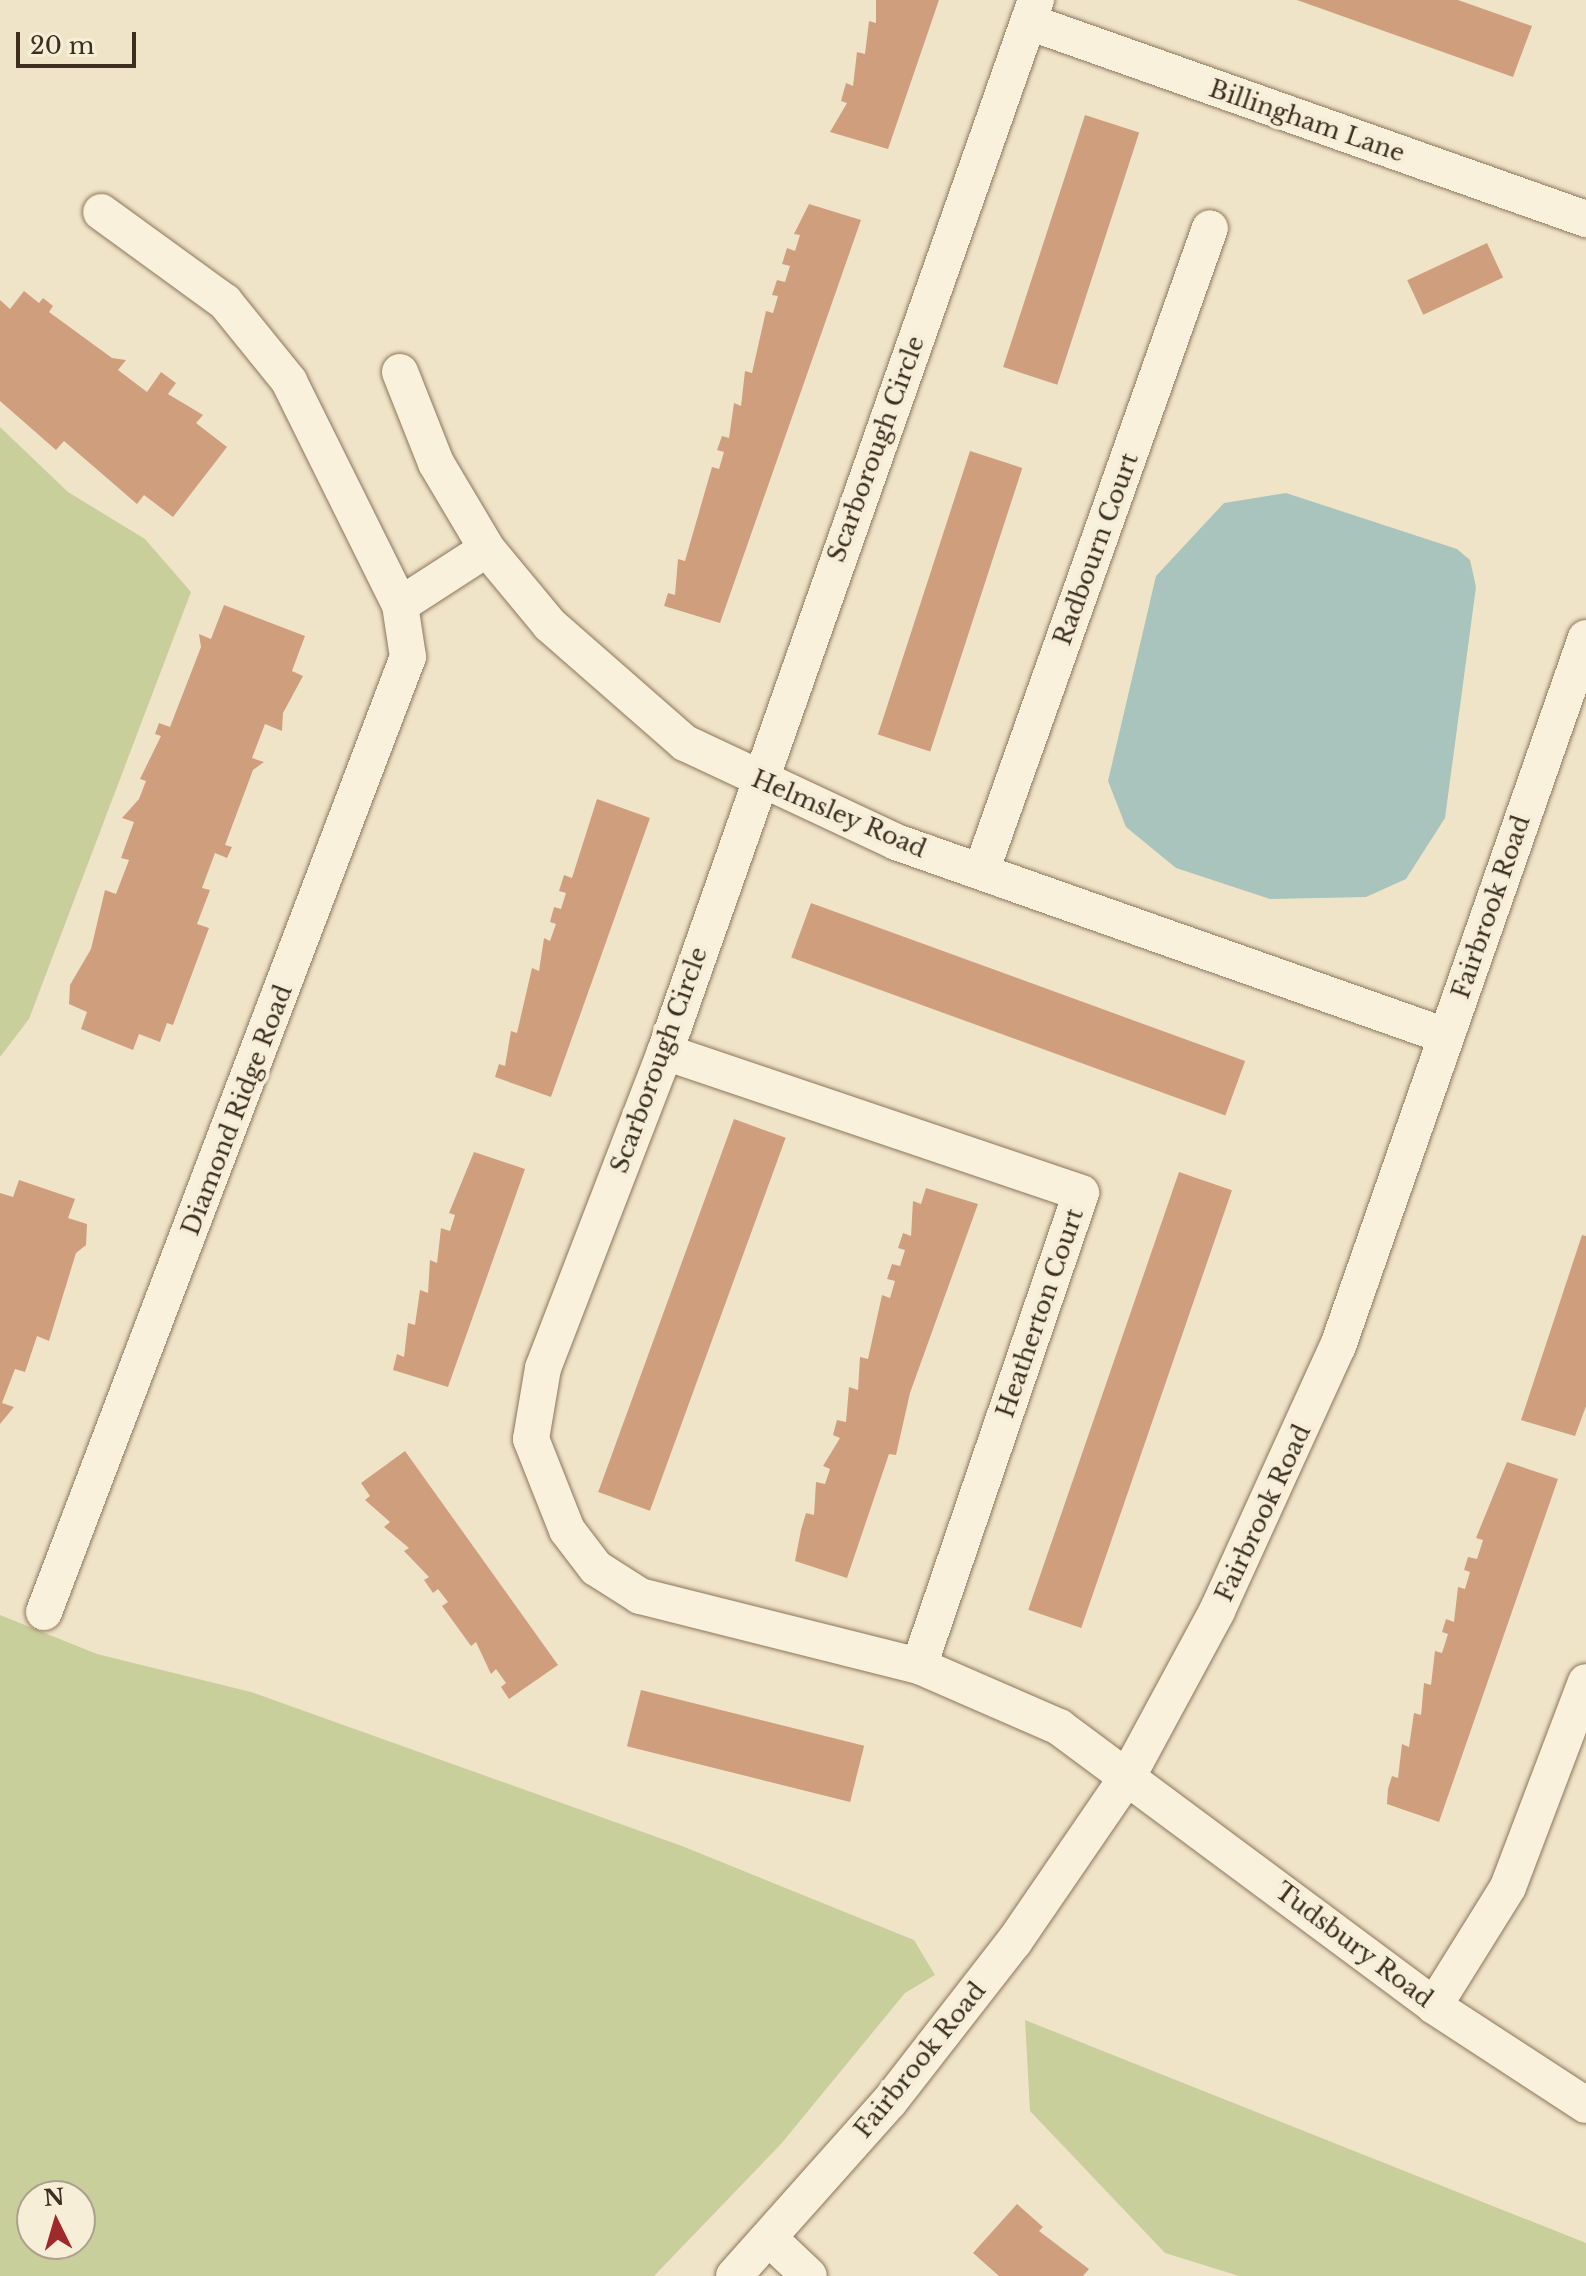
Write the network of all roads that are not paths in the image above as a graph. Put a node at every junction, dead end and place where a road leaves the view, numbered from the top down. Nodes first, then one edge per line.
1 (1032, 11) edge
2 (101, 212) dead end
3 (1586, 219) edge
4 (1210, 228) dead end
5 (400, 372) dead end
6 (487, 549) junction
7 (400, 605) junction
8 (1586, 638) edge
9 (758, 781) junction
10 (982, 869) junction
11 (1446, 1036) junction
12 (665, 1052) junction
13 (44, 1612) dead end
14 (919, 1666) junction
15 (1586, 1682) edge
16 (1129, 1774) junction
17 (1434, 2006) junction
18 (1586, 2105) edge
19 (771, 2240) junction
20 (734, 2276) edge
21 (809, 2276) edge

1 - 3 street, Billingham Lane
1 - 9 street, Scarborough Circle
2 - 7 street, Diamond Ridge Road
4 - 10 street, Radbourn Court
5 - 6 street, Helmsley Road
6 - 7 street
6 - 9 street, Helmsley Road
7 - 13 street, Diamond Ridge Road
8 - 11 street, Fairbrook Road
9 - 10 street, Helmsley Road
9 - 12 street, Scarborough Circle
10 - 11 street, Helmsley Road
11 - 16 street, Fairbrook Road
12 - 14 street, Scarborough Circle
12 - 14 street, Heatherton Court
14 - 16 street, Scarborough Circle
15 - 17 street
16 - 17 street, Tudsbury Road
16 - 19 street, Fairbrook Road
17 - 18 street, Tudsbury Road
19 - 20 street, Fairbrook Road
19 - 21 street

